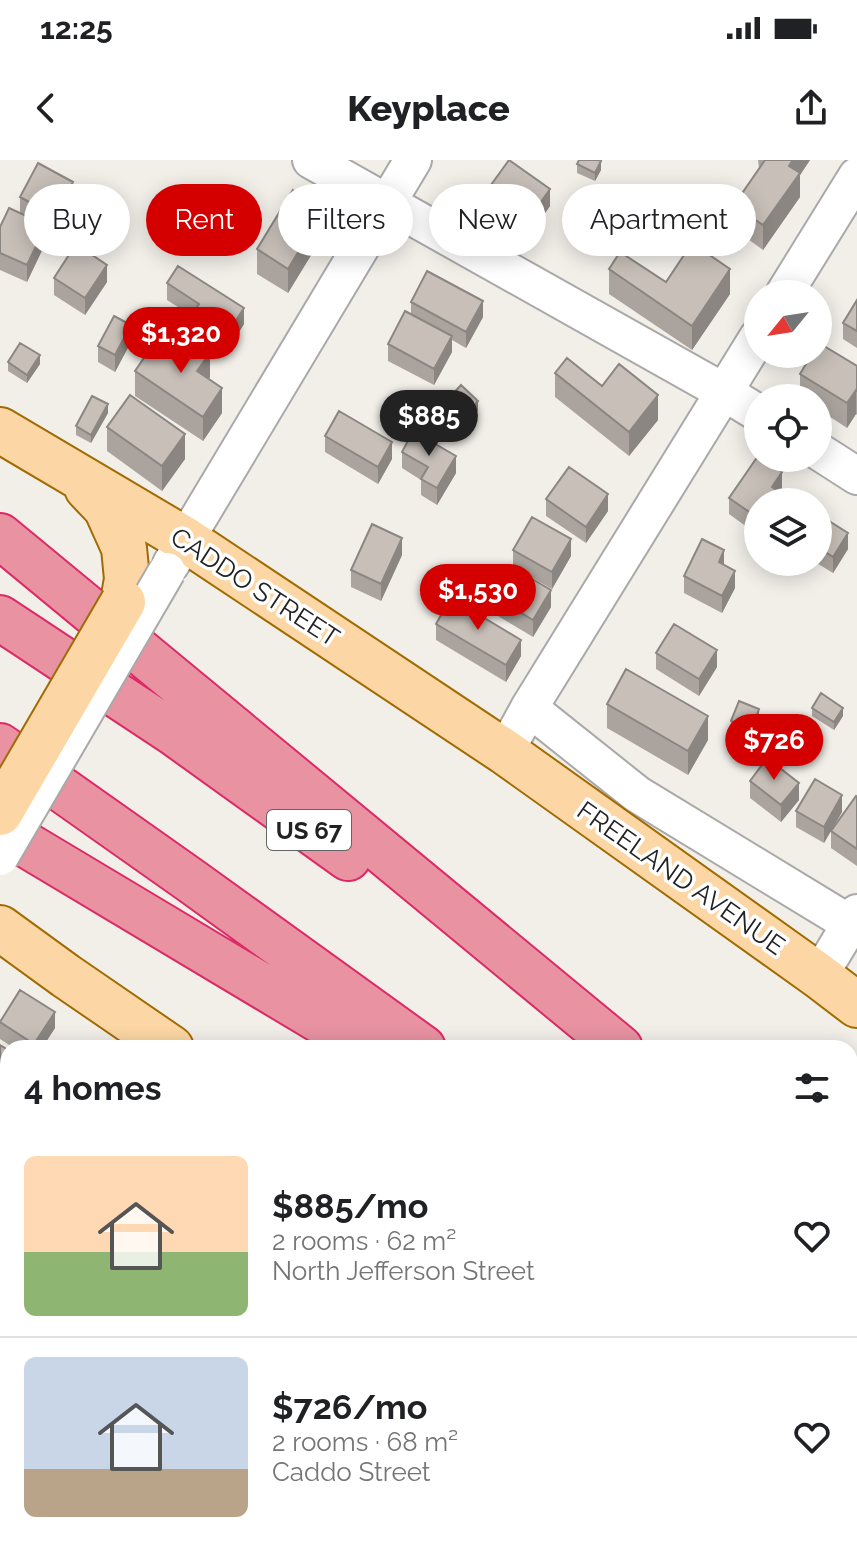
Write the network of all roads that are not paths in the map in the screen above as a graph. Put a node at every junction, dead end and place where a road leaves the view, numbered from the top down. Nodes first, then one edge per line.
1 (311, 160) edge
2 (413, 160) edge
3 (857, 176) edge
4 (354, 184) edge
5 (399, 184) edge
6 (413, 217) edge
7 (356, 256) edge
8 (793, 280) edge
9 (744, 360) edge
10 (724, 392) junction
11 (744, 404) edge
12 (0, 430) edge
13 (832, 460) edge
14 (71, 472) junction
15 (857, 476) edge
16 (0, 536) edge
17 (176, 555) junction
18 (0, 618) edge
19 (529, 708) junction
20 (0, 746) edge
21 (505, 752) junction
22 (0, 813) edge
23 (0, 829) edge
24 (0, 857) edge
25 (855, 922) edge
26 (0, 928) edge
27 (819, 976) junction
28 (857, 1005) edge
29 (144, 1040) edge
30 (353, 1040) edge
31 (412, 1040) edge
32 (602, 1040) edge
33 (610, 1040) edge

1 - 4 street
2 - 5 street
3 - 8 street
6 - 10 street
7 - 17 street
9 - 10 street
10 - 11 street
10 - 19 street
12 - 14 main road, CADDO STREET
13 - 15 street
14 - 17 main road, CADDO STREET
14 - 22 main road, bridge
16 - 33 highway
17 - 21 main road, CADDO STREET
17 - 24 street, bridge
18 - 32 highway, US 67
19 - 21 street
19 - 25 street
20 - 31 highway
21 - 27 main road, FREELAND AVENUE
23 - 30 highway
25 - 27 street
26 - 29 main road
27 - 28 main road, FREELAND AVENUE

